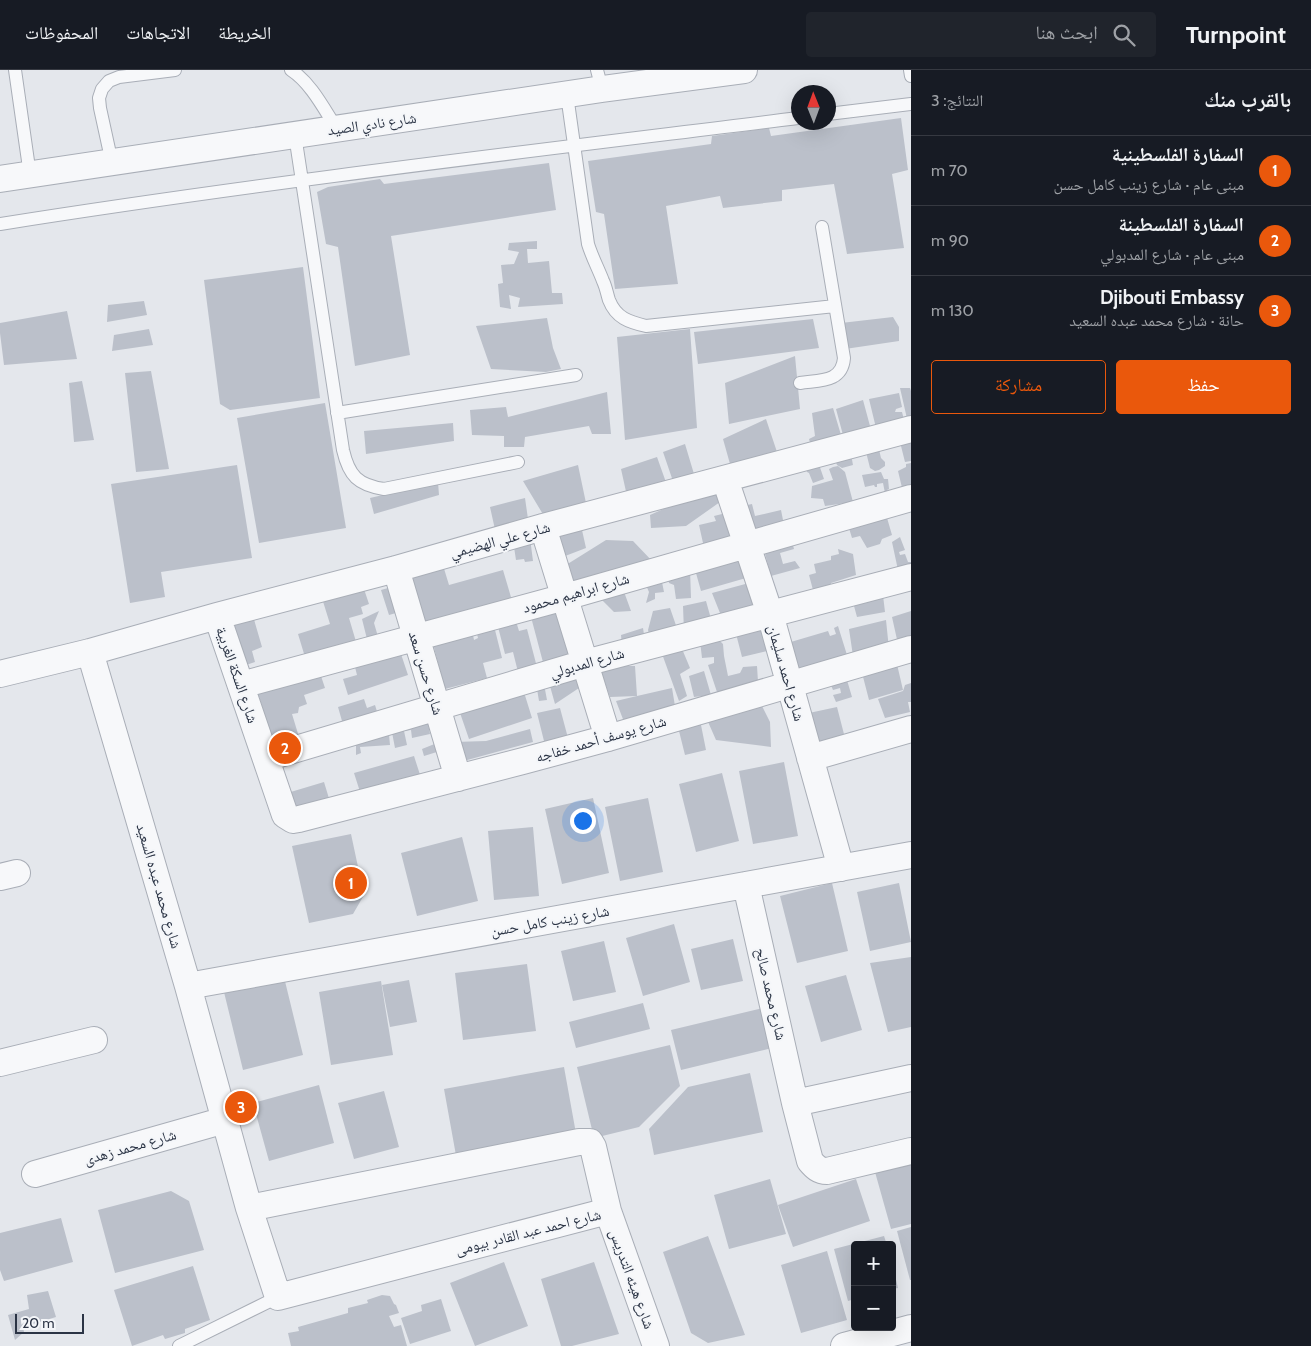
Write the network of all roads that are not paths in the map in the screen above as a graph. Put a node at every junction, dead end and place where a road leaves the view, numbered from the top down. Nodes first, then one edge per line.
1 (15, 70) edge
2 (175, 70) edge
3 (290, 70) edge
4 (744, 70) edge
5 (910, 70) edge
6 (686, 74) edge
7 (911, 76) edge
8 (599, 80) edge
9 (567, 95) junction
10 (911, 104) edge
11 (836, 113) edge
12 (791, 119) edge
13 (337, 129) junction
14 (295, 135) junction
15 (574, 146) junction
16 (112, 162) junction
17 (1, 175) edge
18 (30, 175) junction
19 (302, 179) junction
20 (0, 224) edge
21 (822, 228) dead end
22 (835, 306) junction
23 (576, 375) dead end
24 (800, 383) dead end
25 (337, 413) junction
26 (911, 429) edge
27 (518, 462) dead end
28 (725, 479) junction
29 (911, 498) edge
30 (543, 528) junction
31 (747, 545) junction
32 (396, 568) junction
33 (911, 577) edge
34 (565, 597) junction
35 (770, 614) junction
36 (217, 616) junction
37 (415, 638) junction
38 (911, 649) edge
39 (90, 652) junction
40 (585, 663) junction
41 (0, 674) edge
42 (789, 685) junction
43 (241, 686) junction
44 (436, 706) junction
45 (911, 729) edge
46 (608, 738) junction
47 (266, 758) junction
48 (810, 758) junction
49 (458, 778) junction
50 (289, 818) joint
51 (911, 855) edge
52 (841, 868) junction
53 (746, 885) junction
54 (188, 986) junction
55 (94, 1040) dead end
56 (0, 1063) edge
57 (911, 1078) edge
58 (795, 1104) junction
59 (225, 1120) junction
60 (911, 1151) edge
61 (35, 1174) dead end
62 (249, 1208) junction
63 (608, 1212) junction
64 (278, 1297) junction
65 (911, 1328) edge
66 (179, 1346) edge
67 (656, 1346) edge
68 (844, 1346) edge

1 - 18 lane
2 - 16 lane
3 - 13 lane
4 - 6 street, شارع نادي الصيد
5 - 7 lane
6 - 8 street, شارع نادي الصيد
8 - 9 street, شارع نادي الصيد
9 - 13 street, شارع نادي الصيد
9 - 15 lane
10 - 11 lane
12 - 15 lane
13 - 14 street, شارع نادي الصيد
14 - 16 street, شارع نادي الصيد
14 - 19 lane
15 - 19 lane
15 - 22 lane
16 - 18 street, شارع نادي الصيد
17 - 18 street, شارع نادي الصيد
19 - 20 lane
19 - 25 lane
21 - 22 lane
22 - 24 lane
23 - 25 lane
25 - 27 lane
26 - 28 street, شارع علي الهضيمي
28 - 30 street, شارع علي الهضيمي
28 - 31 street, شارع احمد سليمان
29 - 31 street, شارع ابراهيم محمود
30 - 32 street, شارع علي الهضيمي
30 - 34 street
31 - 34 street, شارع ابراهيم محمود
31 - 35 street, شارع احمد سليمان
32 - 36 street, شارع علي الهضيمي
32 - 37 street, شارع حسن سعد
33 - 35 street, شارع المدبولي
34 - 37 street, شارع ابراهيم محمود
34 - 40 street
35 - 40 street, شارع المدبولي
35 - 42 street, شارع احمد سليمان
36 - 39 street, شارع علي الهضيمي
36 - 43 street, شارع السكة الغربية
37 - 43 street, شارع ابراهيم محمود
37 - 44 street, شارع حسن سعد
38 - 42 street, شارع يوسف أحمد خفاجه
39 - 41 street, شارع علي الهضيمي
39 - 54 street, شارع محمد عبده السعيد
40 - 44 street, شارع المدبولي
40 - 46 street
42 - 46 street, شارع يوسف أحمد خفاجه
42 - 48 street, شارع احمد سليمان
43 - 47 street, شارع السكة الغربية
44 - 47 street, شارع المدبولي
44 - 49 street, شارع حسن سعد
45 - 48 street
46 - 49 street, شارع يوسف أحمد خفاجه
47 - 50 street, شارع السكة الغربية
48 - 52 street, شارع احمد سليمان
49 - 50 street, شارع يوسف أحمد خفاجه
51 - 52 street, شارع زينب كامل حسن
52 - 53 street, شارع زينب كامل حسن
53 - 54 street, شارع زينب كامل حسن
53 - 58 street, شارع محمد صالح
54 - 59 street, شارع محمد عبده السعيد
55 - 56 street
57 - 58 street
58 - 60 street, شارع محمد صالح
59 - 61 street, شارع محمد زهدى
59 - 62 street
62 - 63 street, شارع احمد عبد القادر بيومى
62 - 64 street
63 - 64 street, شارع احمد عبد القادر بيومى
63 - 67 street, شارع هيئه التدريس
64 - 66 lane
65 - 68 street

